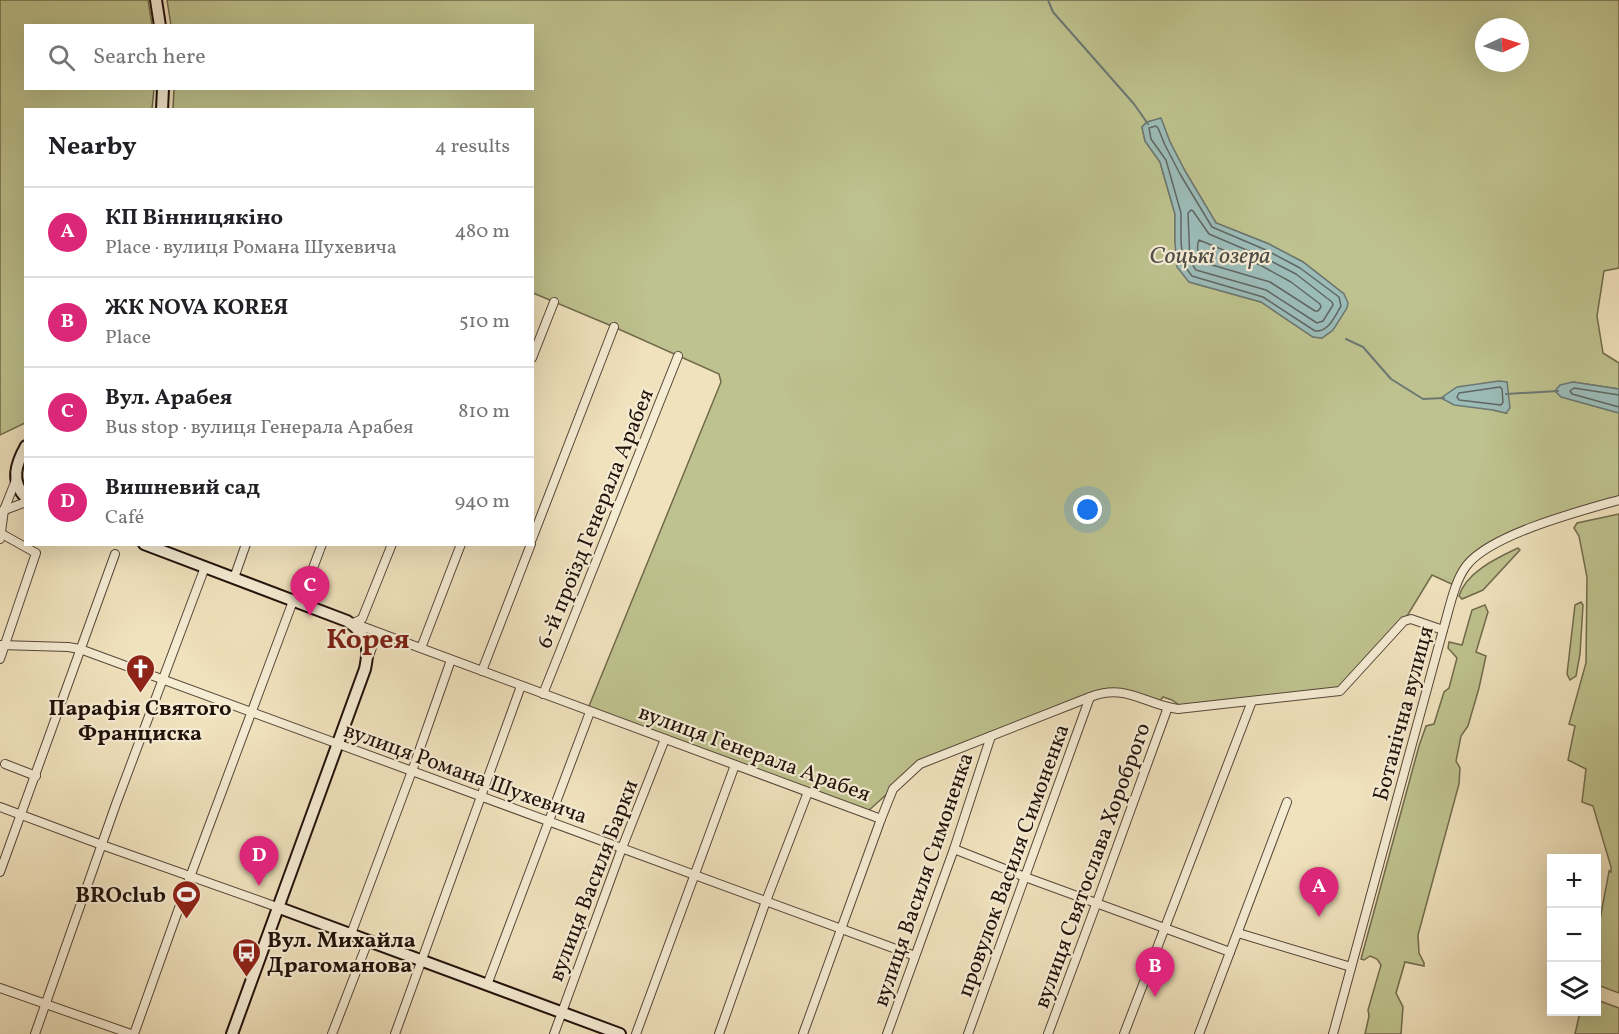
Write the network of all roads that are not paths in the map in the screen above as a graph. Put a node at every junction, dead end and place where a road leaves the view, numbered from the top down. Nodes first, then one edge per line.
1 (156, 0) edge
2 (160, 24) edge
3 (163, 90) edge
4 (162, 108) edge
5 (554, 302) dead end
6 (614, 327) dead end
7 (534, 353) edge
8 (678, 356) dead end
9 (24, 450) edge
10 (16, 480) junction
11 (24, 498) edge
12 (1619, 500) edge
13 (24, 501) edge
14 (2, 510) edge
15 (534, 534) edge
16 (1, 536) edge
17 (149, 546) edge
18 (245, 546) edge
19 (321, 546) edge
20 (391, 546) edge
21 (460, 546) edge
22 (530, 546) edge
23 (115, 554) dead end
24 (205, 567) junction
25 (234, 578) junction
26 (297, 602) junction
27 (350, 622) junction
28 (1443, 630) junction
29 (377, 633) junction
30 (2, 646) edge
31 (421, 648) junction
32 (80, 649) junction
33 (0, 659) edge
34 (451, 660) junction
35 (365, 669) junction
36 (482, 672) junction
37 (162, 680) junction
38 (521, 686) junction
39 (543, 694) junction
40 (1090, 697) junction
41 (1252, 701) junction
42 (1168, 707) junction
43 (590, 712) junction
44 (251, 713) junction
45 (991, 736) junction
46 (665, 740) junction
47 (337, 743) junction
48 (5, 764) dead end
49 (735, 765) junction
50 (412, 771) junction
51 (36, 776) junction
52 (807, 792) junction
53 (480, 797) junction
54 (1287, 802) dead end
55 (0, 807) edge
56 (20, 815) junction
57 (881, 819) junction
58 (550, 822) junction
59 (102, 845) junction
60 (622, 848) junction
61 (954, 849) junction
62 (0, 872) edge
63 (693, 874) junction
64 (190, 877) junction
65 (1026, 877) junction
66 (766, 901) junction
67 (1097, 902) junction
68 (277, 907) junction
69 (1165, 928) junction
70 (842, 929) junction
71 (1238, 933) junction
72 (351, 934) junction
73 (368, 940) junction
74 (1230, 952) junction
75 (915, 956) junction
76 (421, 960) junction
77 (1352, 967) junction
78 (488, 985) junction
79 (0, 988) edge
80 (45, 1005) junction
81 (561, 1012) junction
82 (35, 1034) edge
83 (133, 1034) edge
84 (232, 1034) edge
85 (332, 1034) edge
86 (395, 1034) edge
87 (554, 1034) edge
88 (620, 1034) edge
89 (636, 1034) edge
90 (719, 1034) edge
91 (803, 1034) edge
92 (887, 1034) edge
93 (968, 1034) edge
94 (1048, 1034) edge
95 (1124, 1034) edge
96 (1199, 1034) edge
97 (1333, 1034) edge

1 - 2 main road
3 - 4 main road
5 - 7 street
6 - 15 street
8 - 39 street, 6-й проїзд Генерала Арабея
9 - 10 main road
10 - 11 main road
10 - 14 street
12 - 28 street, Ботанічна вулиця
13 - 14 street
14 - 16 street
16 - 30 street
17 - 24 main road
18 - 25 street
19 - 26 street
20 - 27 street
21 - 31 street
22 - 36 street
23 - 32 street
24 - 25 main road
24 - 37 street
25 - 26 main road
26 - 27 main road
26 - 44 street
27 - 29 street, вулиця Генерала Арабея
27 - 35 main road
28 - 41 street, вулиця Генерала Арабея
28 - 77 street, Ботанічна вулиця
29 - 31 street, вулиця Генерала Арабея
29 - 35 street
30 - 32 street, вулиця Романа Шухевича
30 - 33 street
31 - 34 street, вулиця Генерала Арабея
32 - 37 street, вулиця Романа Шухевича
32 - 51 street
34 - 36 street, вулиця Генерала Арабея
34 - 50 street
35 - 47 main road
36 - 38 street, вулиця Генерала Арабея
37 - 44 street, вулиця Романа Шухевича
37 - 59 street
38 - 39 street, вулиця Генерала Арабея
38 - 53 street
39 - 43 street, вулиця Генерала Арабея
40 - 42 street, вулиця Генерала Арабея
40 - 45 street, вулиця Генерала Арабея
40 - 65 street, провулок Василя Симоненка
41 - 42 street, вулиця Генерала Арабея
41 - 69 street
42 - 67 street, вулиця Святослава Хороброго
43 - 46 street, вулиця Генерала Арабея
43 - 58 street
44 - 47 street, вулиця Романа Шухевича
44 - 64 street
45 - 57 street, вулиця Генерала Арабея
45 - 61 street, вулиця Василя Симоненка
46 - 49 street, вулиця Генерала Арабея
46 - 60 street, вулиця Василя Барки
47 - 50 street, вулиця Романа Шухевича
47 - 68 main road
48 - 51 street
49 - 52 street, вулиця Генерала Арабея
49 - 63 street
50 - 53 street, вулиця Романа Шухевича
50 - 72 street
51 - 56 street
52 - 57 street, вулиця Генерала Арабея
52 - 66 street
53 - 58 street, вулиця Романа Шухевича
53 - 76 street
54 - 71 street
55 - 56 street
56 - 59 street
56 - 62 street
57 - 70 street
58 - 60 street, вулиця Романа Шухевича
58 - 78 street
59 - 64 street
59 - 80 street
60 - 63 street, вулиця Романа Шухевича
60 - 81 street, вулиця Василя Барки
61 - 65 street
61 - 75 street, вулиця Василя Симоненка
63 - 66 street, вулиця Романа Шухевича
63 - 89 street
64 - 68 street
64 - 83 street
65 - 67 street
65 - 93 street, провулок Василя Симоненка
66 - 70 street, вулиця Романа Шухевича
66 - 90 street
67 - 69 street
67 - 94 street, вулиця Святослава Хороброго
68 - 72 main road
68 - 84 main road
69 - 74 street
69 - 95 street
70 - 75 street, вулиця Романа Шухевича
70 - 91 street
71 - 74 street
71 - 77 street
72 - 73 main road
73 - 76 main road
73 - 85 street
74 - 96 street
75 - 92 street, вулиця Василя Симоненка
76 - 78 main road
76 - 86 street
77 - 97 street, Ботанічна вулиця
78 - 81 main road
79 - 80 street
80 - 82 street
80 - 83 street
81 - 87 street, вулиця Василя Барки
81 - 88 main road

